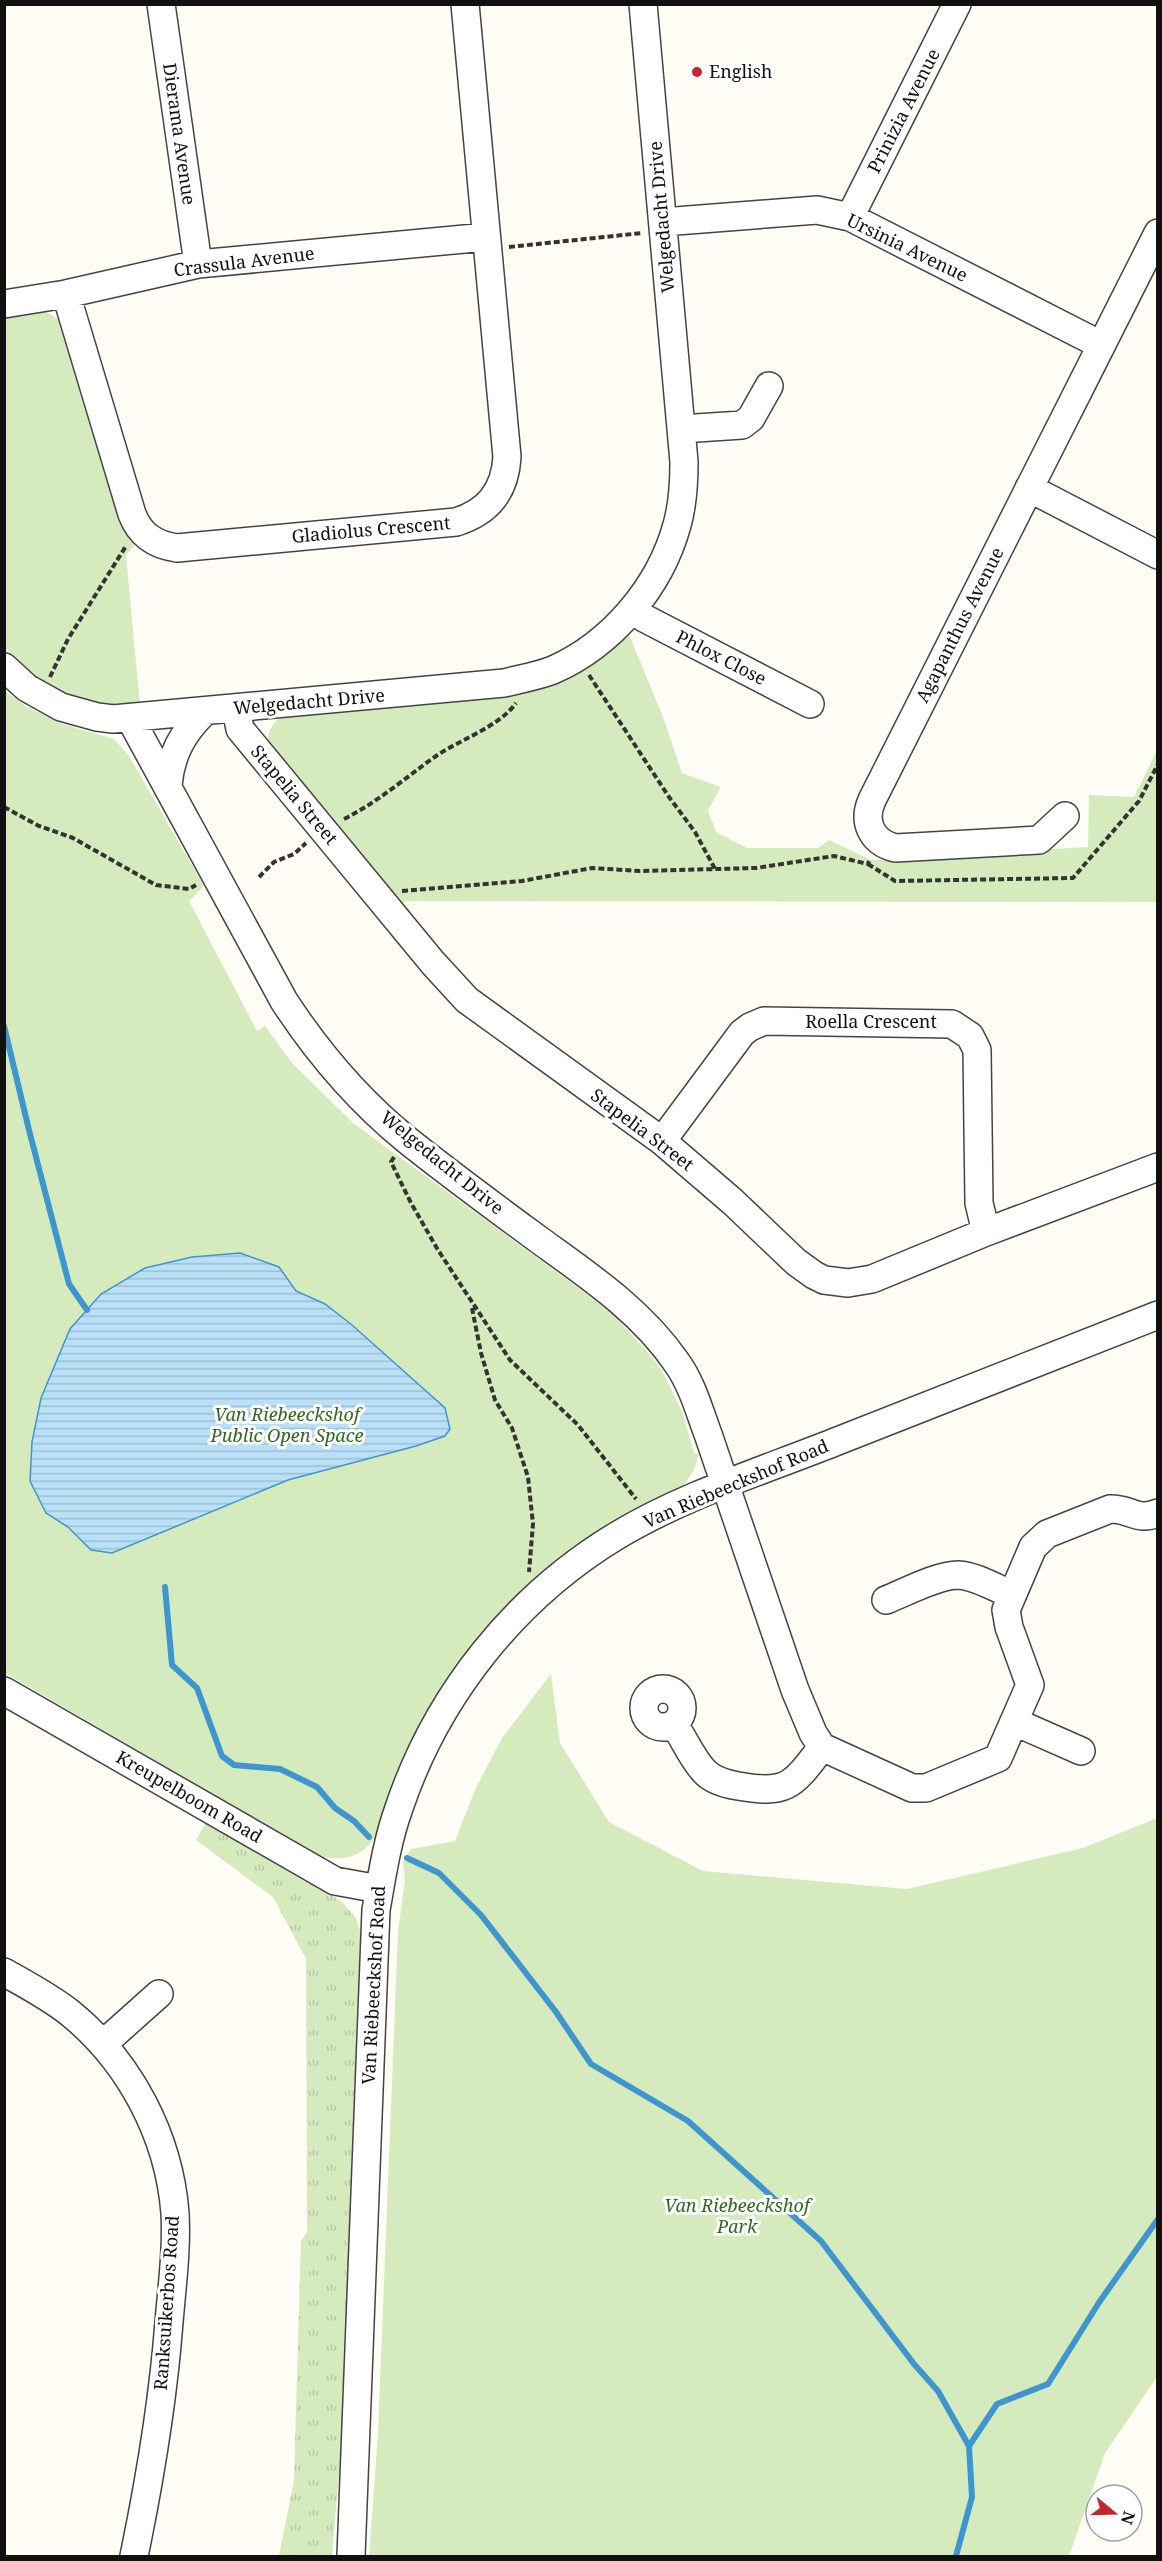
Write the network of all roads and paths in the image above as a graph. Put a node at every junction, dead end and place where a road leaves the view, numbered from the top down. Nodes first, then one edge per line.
1 (160, 4) edge
2 (465, 4) edge
3 (643, 4) edge
4 (957, 4) edge
5 (850, 217) junction
6 (664, 227) junction
7 (1158, 233) edge
8 (487, 243) junction
9 (198, 264) junction
10 (1148, 276) edge
11 (66, 294) junction
12 (4, 304) edge
13 (1101, 345) junction
14 (770, 386) dead end
15 (681, 429) junction
16 (1029, 488) junction
17 (145, 535) junction
18 (1158, 555) edge
19 (633, 609) junction
20 (576, 657) junction
21 (4, 667) edge
22 (519, 698) dead end
23 (44, 699) junction
24 (810, 704) dead end
25 (236, 709) junction
26 (204, 712) junction
27 (130, 718) junction
28 (168, 786) junction
29 (4, 807) edge
30 (1065, 816) dead end
31 (338, 821) dead end
32 (308, 842) dead end
33 (880, 842) junction
34 (715, 869) junction
35 (259, 877) dead end
36 (204, 881) dead end
37 (380, 899) junction
38 (405, 1139) junction
39 (662, 1141) junction
40 (1158, 1167) edge
41 (986, 1232) junction
42 (472, 1304) junction
43 (1158, 1315) edge
44 (725, 1485) junction
45 (1158, 1513) edge
46 (645, 1520) junction
47 (539, 1593) junction
48 (1012, 1595) junction
49 (886, 1600) dead end
50 (4, 1691) edge
51 (1014, 1722) junction
52 (674, 1724) dead end
53 (822, 1747) junction
54 (1081, 1751) dead end
55 (379, 1889) junction
56 (4, 1972) edge
57 (159, 1994) dead end
58 (103, 2044) junction
59 (353, 2456) junction
60 (134, 2556) edge
61 (340, 2556) edge
62 (351, 2556) edge

1 - 9 street, Dierama Avenue
2 - 8 street, Gladiolus Crescent
3 - 6 street, Welgedacht Drive
4 - 5 street, Prinizia Avenue
5 - 6 street, Ursinia Avenue
5 - 13 street, Ursinia Avenue
6 - 8 path
6 - 15 street, Welgedacht Drive
7 - 10 street, Agapanthus Avenue
8 - 9 street, Crassula Avenue
8 - 17 street, Gladiolus Crescent
9 - 11 street, Crassula Avenue
10 - 13 street, Agapanthus Avenue
11 - 12 street, Crassula Avenue
11 - 17 street
13 - 16 street, Agapanthus Avenue
14 - 15 street
15 - 19 street, Welgedacht Drive
16 - 18 street
16 - 33 street, Agapanthus Avenue
17 - 23 path
19 - 20 street, Welgedacht Drive
19 - 24 street, Phlox Close
20 - 25 street, Welgedacht Drive
20 - 34 path
21 - 23 street, Welgedacht Drive
22 - 31 path
23 - 27 street, Welgedacht Drive
25 - 26 street, Welgedacht Drive
25 - 37 street, Stapelia Street
26 - 27 street, Welgedacht Drive
26 - 28 street
27 - 28 street, Welgedacht Drive
28 - 38 street, Welgedacht Drive
29 - 36 path
30 - 33 street
32 - 35 path
33 - 34 path
34 - 37 path
37 - 39 street, Stapelia Street
38 - 42 path
38 - 44 street, Welgedacht Drive
39 - 41 street, Stapelia Street
39 - 41 street, Roella Crescent
40 - 41 street, Stapelia Street
42 - 46 path
42 - 47 path
43 - 44 street, Van Riebeeckshof Road
44 - 46 street, Van Riebeeckshof Road
44 - 53 street, Welgedacht Drive
45 - 48 street
46 - 47 street, Van Riebeeckshof Road
47 - 55 street, Van Riebeeckshof Road
48 - 49 street
48 - 51 street
50 - 55 street, Kreupelboom Road
51 - 53 street
51 - 54 street
52 - 53 street
55 - 59 street, Van Riebeeckshof Road
56 - 58 street, Ranksuikerbos Road
57 - 58 street
58 - 60 street, Ranksuikerbos Road
59 - 61 street, Van Riebeeckshof Road
59 - 62 street, Van Riebeeckshof Road

